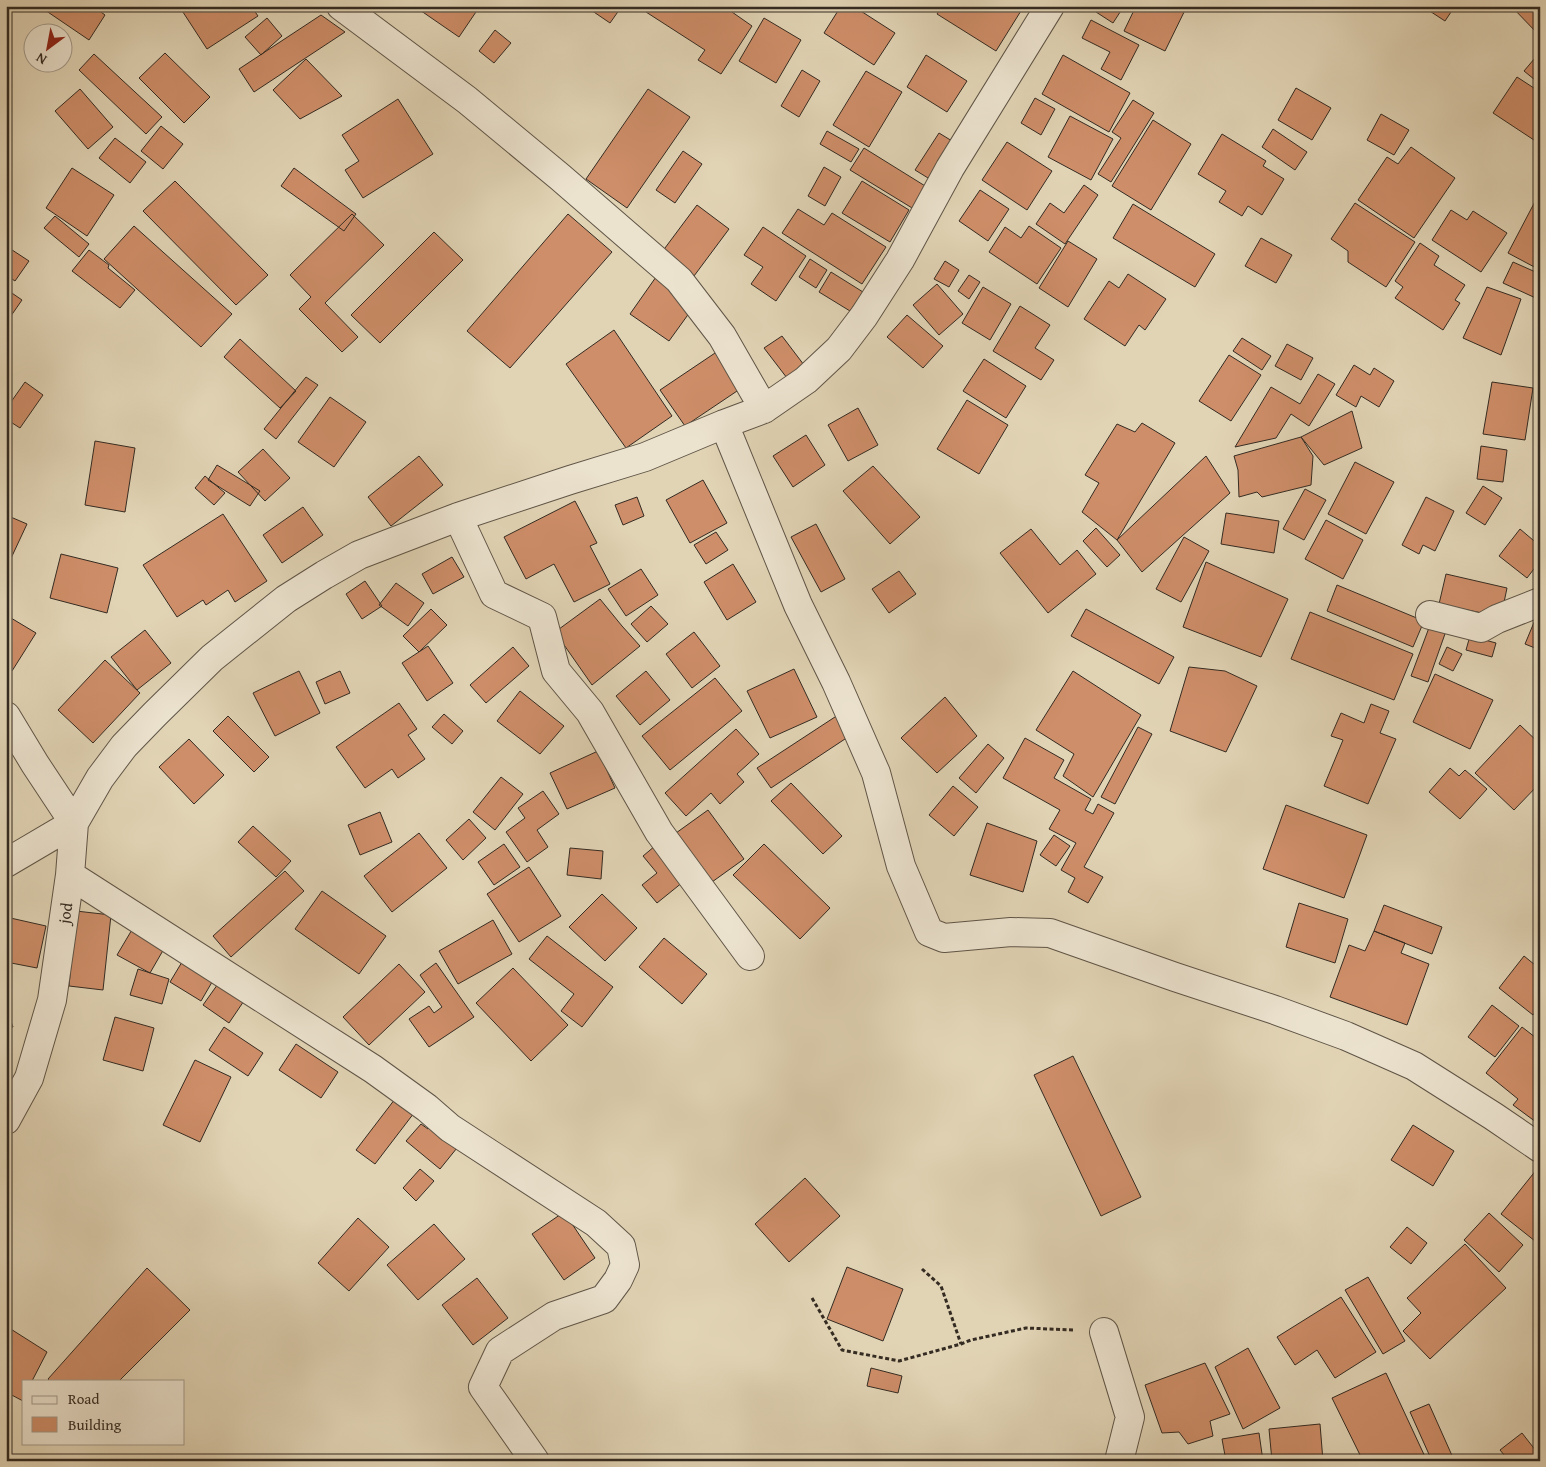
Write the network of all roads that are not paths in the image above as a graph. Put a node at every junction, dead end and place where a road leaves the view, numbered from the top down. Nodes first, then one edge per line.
1 (341, 6) edge
2 (1050, 6) edge
3 (764, 409) junction
4 (724, 424) junction
5 (458, 517) junction
6 (1540, 602) edge
7 (1430, 615) dead end
8 (6, 716) edge
9 (74, 823) junction
10 (6, 863) edge
11 (70, 875) junction
12 (750, 956) dead end
13 (6, 1120) edge
14 (1540, 1148) edge
15 (1104, 1332) road end
16 (535, 1461) edge
17 (1119, 1461) edge

1 - 3 street
2 - 3 street
3 - 4 street
4 - 5 street
4 - 14 street
5 - 9 street
5 - 12 street
6 - 7 street
8 - 9 street
9 - 10 street
9 - 11 street, jod
11 - 13 street, jod
11 - 16 street
15 - 17 street

